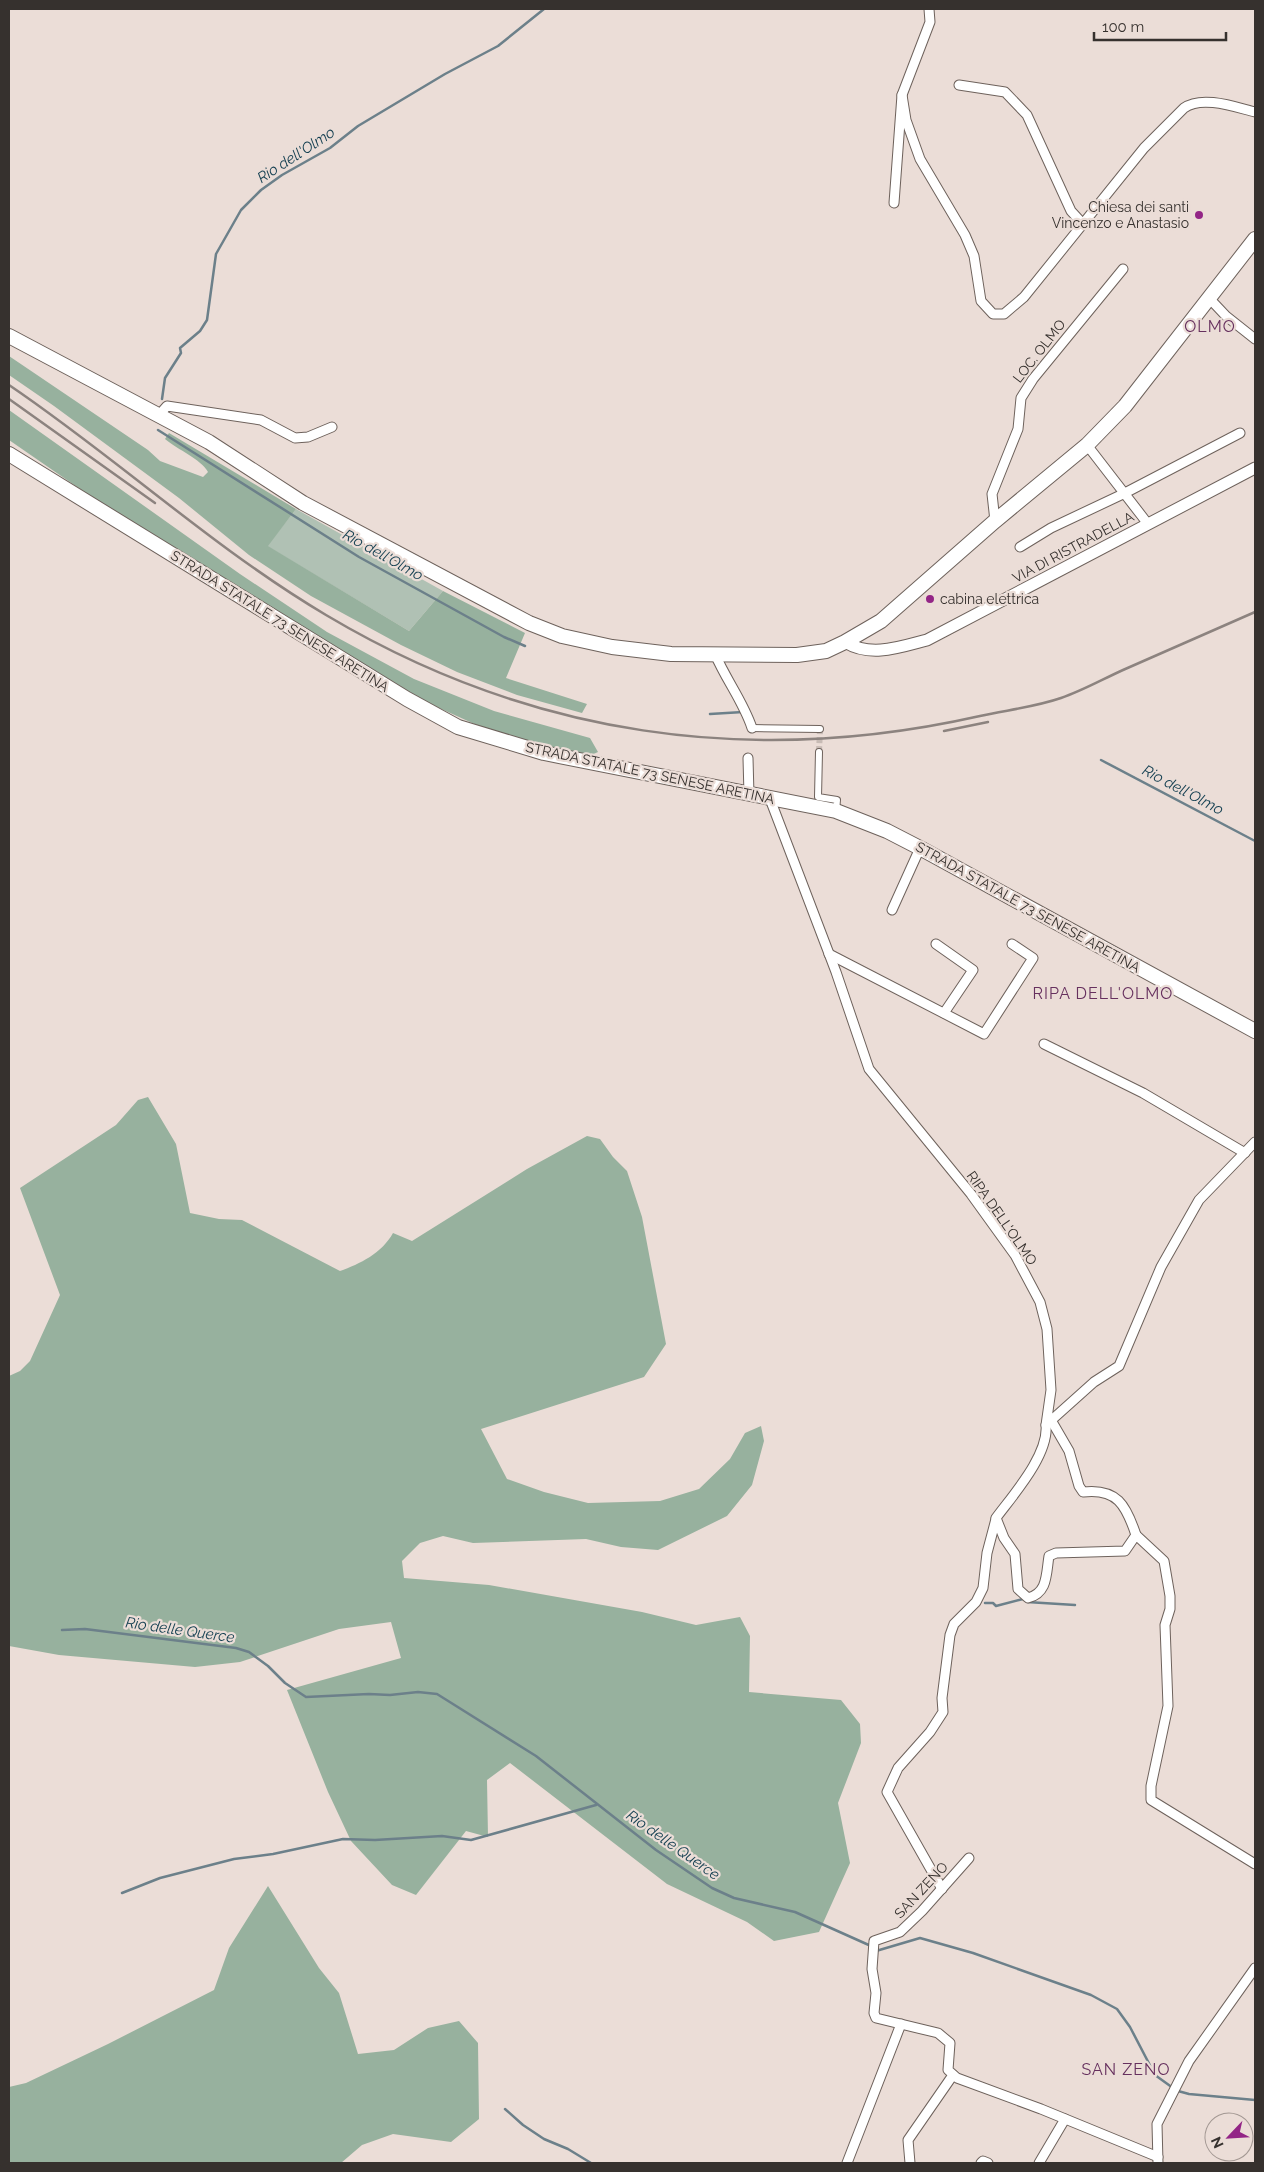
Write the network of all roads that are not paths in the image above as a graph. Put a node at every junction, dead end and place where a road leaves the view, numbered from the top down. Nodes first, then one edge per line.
1 (929, 9) edge
2 (959, 86) dead end
3 (902, 95) junction
4 (1255, 112) edge
5 (894, 203) dead end
6 (1083, 224) junction
7 (1255, 238) edge
8 (1123, 269) dead end
9 (1209, 298) junction
10 (9, 327) edge
11 (9, 336) edge
12 (1255, 338) edge
13 (142, 406) junction
14 (159, 415) junction
15 (332, 427) dead end
16 (1240, 433) dead end
17 (1087, 445) junction
18 (9, 454) edge
19 (1255, 468) edge
20 (1123, 494) junction
21 (995, 521) junction
22 (1148, 524) junction
23 (1020, 547) dead end
24 (845, 642) junction
25 (715, 654) junction
26 (752, 728) joint
27 (820, 729) dead end
28 (819, 752) tunnel mouth
29 (748, 758) dead end
30 (749, 794) junction
31 (770, 799) junction
32 (836, 811) junction
33 (920, 848) junction
34 (892, 910) dead end
35 (936, 944) dead end
36 (1012, 944) dead end
37 (829, 954) junction
38 (944, 1013) junction
39 (1255, 1031) edge
40 (1044, 1044) dead end
41 (1255, 1142) edge
42 (1246, 1153) junction
43 (1049, 1423) junction
44 (996, 1518) junction
45 (1136, 1535) junction
46 (969, 1858) dead end
47 (1255, 1864) edge
48 (942, 1889) junction
49 (1255, 1968) edge
50 (902, 2024) junction
51 (953, 2075) junction
52 (1066, 2119) junction
53 (1158, 2160) edge
54 (847, 2163) edge
55 (910, 2163) edge
56 (982, 2163) edge
57 (988, 2163) edge
58 (1039, 2163) edge

1 - 3 street
2 - 6 street
3 - 5 street
3 - 6 street
4 - 6 street
7 - 9 main road
8 - 21 street, LOC. OLMO
9 - 12 street
9 - 17 main road
10 - 13 main road
11 - 13 main road
13 - 14 main road
14 - 15 street
14 - 25 main road
16 - 20 street
17 - 20 street
17 - 21 main road
18 - 30 main road, STRADA STATALE 73 SENESE ARETINA
19 - 22 street, VIA DI RISTRADELLA
20 - 22 street
20 - 23 street
21 - 24 main road
22 - 24 street, VIA DI RISTRADELLA
24 - 25 main road
25 - 26 street
26 - 27 street
28 - 32 street
29 - 30 street
30 - 31 main road, STRADA STATALE 73 SENESE ARETINA
31 - 32 main road, STRADA STATALE 73 SENESE ARETINA
31 - 37 street, RIPA DELL'OLMO
32 - 33 main road, STRADA STATALE 73 SENESE ARETINA
33 - 34 street
33 - 39 main road, STRADA STATALE 73 SENESE ARETINA
35 - 38 street
36 - 38 street
37 - 38 street
37 - 43 street, RIPA DELL'OLMO
40 - 42 street
41 - 42 street
42 - 43 street
43 - 44 street, RIPA DELL'OLMO
43 - 45 street
44 - 45 street
44 - 48 street
45 - 47 street
46 - 48 street, SAN ZENO
48 - 50 street, SAN ZENO
49 - 53 street
50 - 51 street, SAN ZENO
50 - 54 street
51 - 52 street
51 - 55 street
52 - 53 street
52 - 58 street
56 - 57 street

